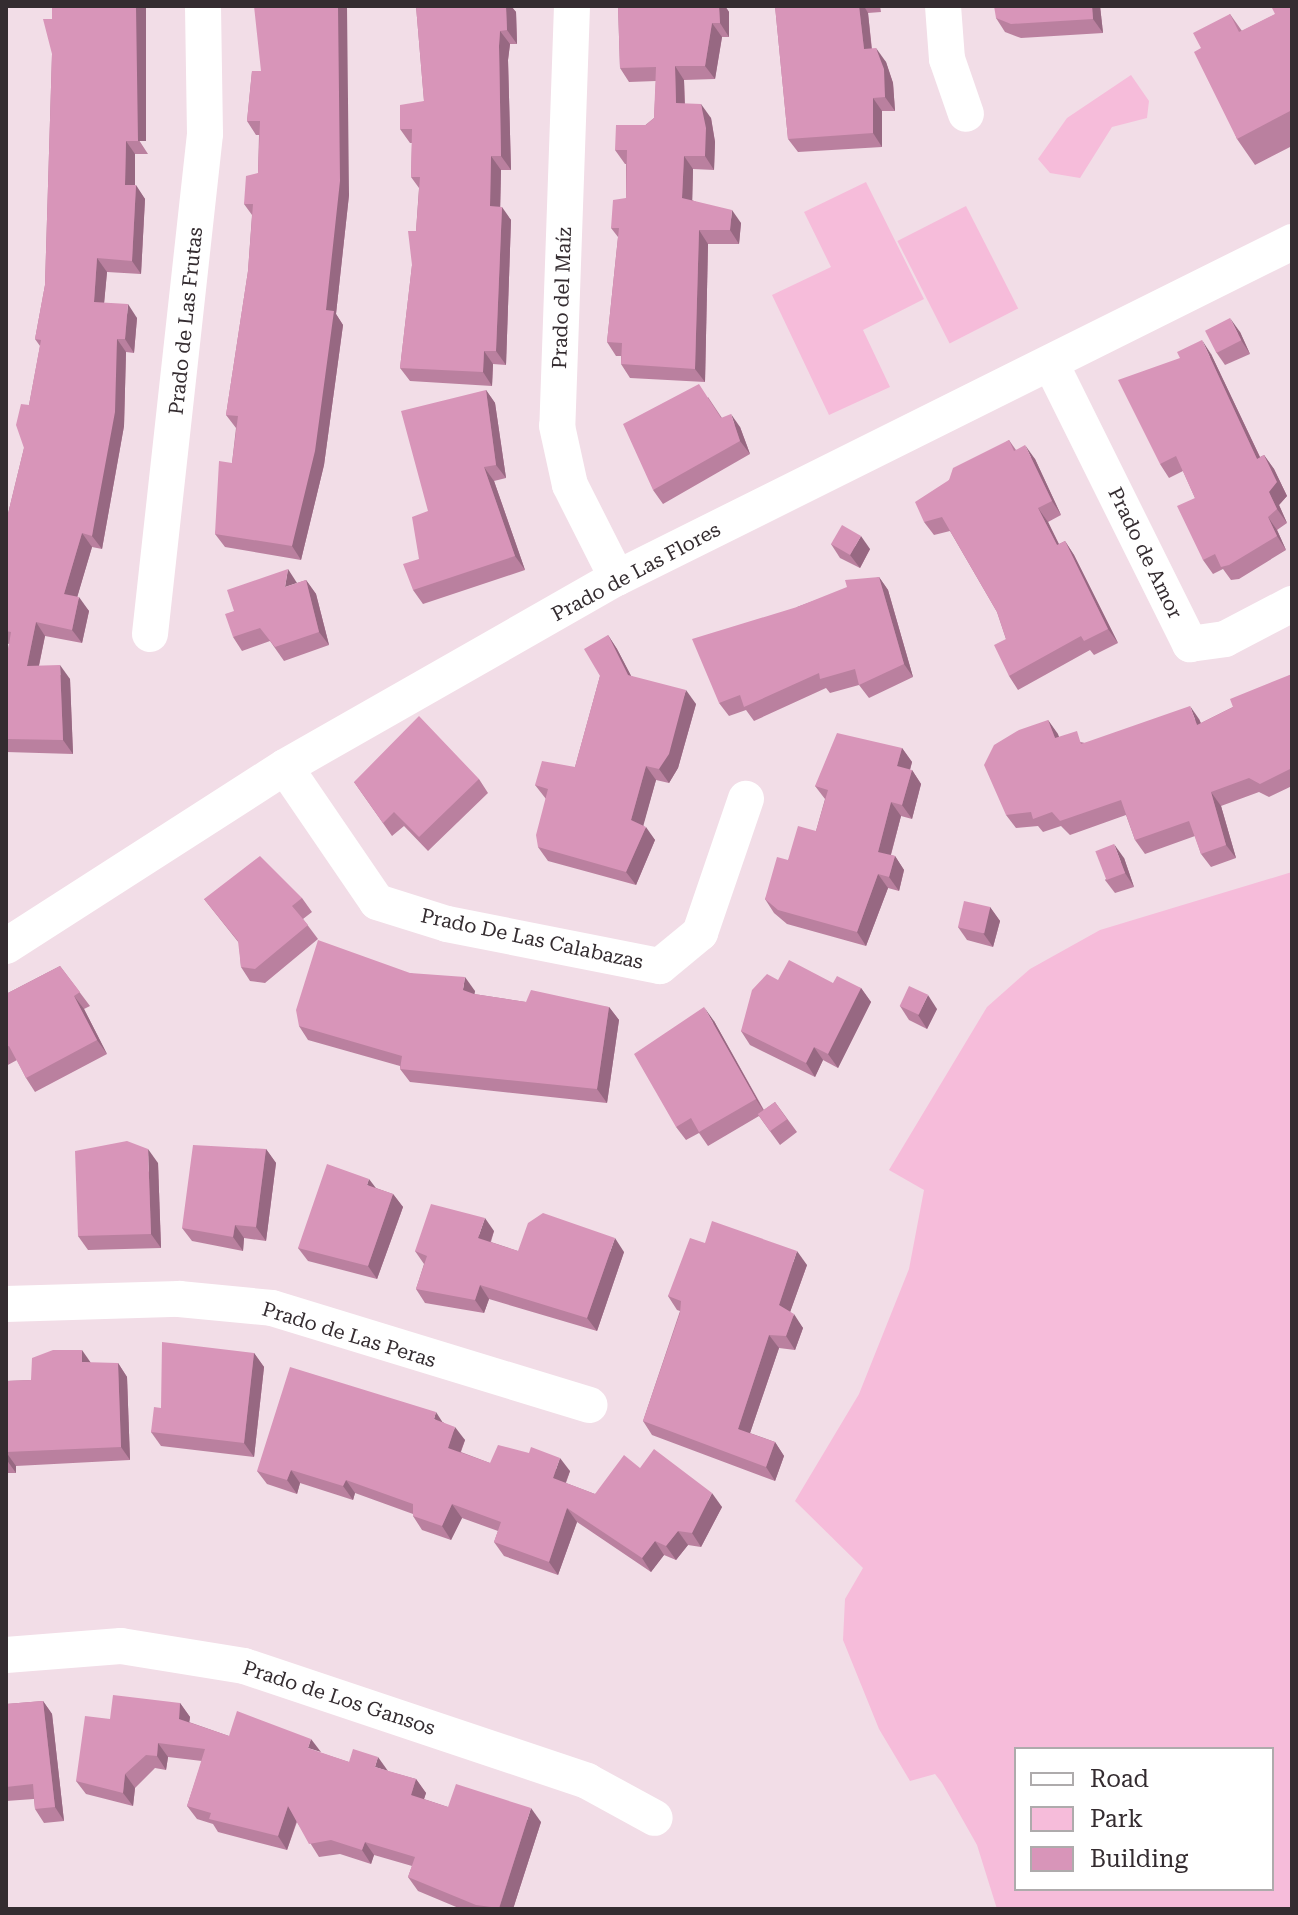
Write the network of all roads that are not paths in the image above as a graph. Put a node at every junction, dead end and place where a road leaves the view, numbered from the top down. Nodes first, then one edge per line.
1 (203, 6) edge
2 (572, 6) edge
3 (943, 6) edge
4 (966, 114) dead end
5 (1292, 242) edge
6 (1051, 364) junction
7 (617, 578) junction
8 (1292, 604) edge
9 (150, 634) dead end
10 (285, 767) junction
11 (746, 799) dead end
12 (6, 946) edge
13 (6, 1304) edge
14 (590, 1405) dead end
15 (6, 1655) edge
16 (655, 1818) dead end

1 - 9 street, Prado de Las Frutas
2 - 7 street, Prado del Maíz
3 - 4 street
5 - 6 street, Prado de Las Flores
6 - 7 street, Prado de Las Flores
6 - 8 street, Prado de Amor
7 - 10 street, Prado de Las Flores
10 - 11 street, Prado De Las Calabazas
10 - 12 street, Prado de Las Flores
13 - 14 street, Prado de Las Peras
15 - 16 street, Prado de Los Gansos

